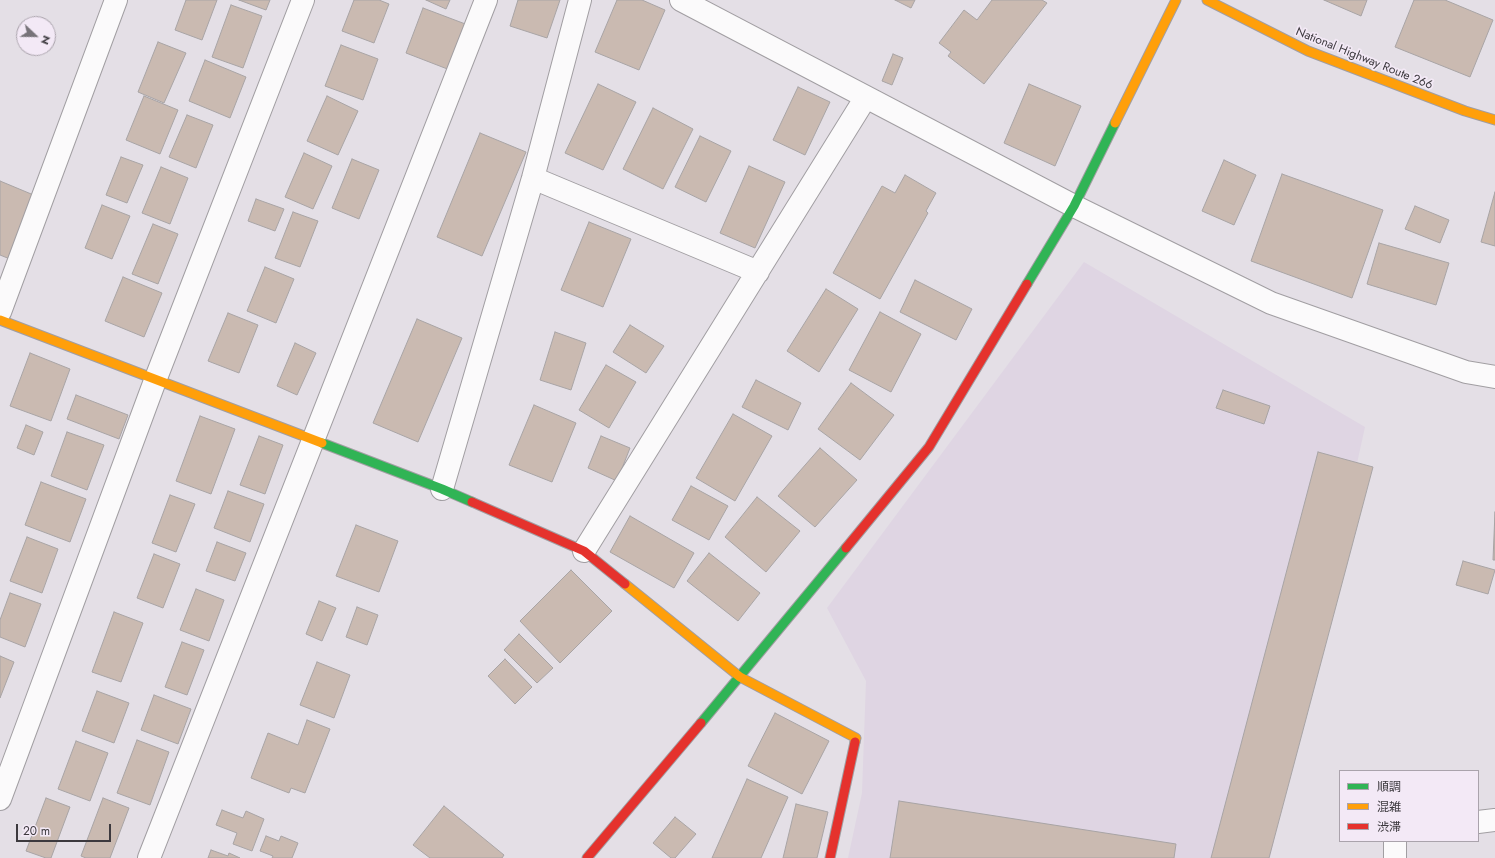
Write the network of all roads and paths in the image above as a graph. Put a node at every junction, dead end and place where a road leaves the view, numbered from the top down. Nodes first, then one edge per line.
1 (116, 0) edge
2 (303, 0) edge
3 (486, 0) edge
4 (580, 0) edge
5 (681, 0) edge
6 (1176, 0) edge
7 (1207, 0) edge
8 (866, 97) junction
9 (1495, 120) edge
10 (533, 178) junction
11 (1074, 206) junction
12 (758, 272) junction
13 (0, 312) edge
14 (0, 320) edge
15 (1495, 377) edge
16 (156, 378) junction
17 (313, 440) junction
18 (442, 489) junction
19 (584, 551) junction
20 (740, 677) junction
21 (0, 799) edge
22 (1495, 820) edge
23 (1479, 822) edge
24 (1395, 842) edge
25 (149, 858) edge
26 (587, 858) edge
27 (830, 858) edge
28 (1395, 858) edge

1 - 13 street
2 - 16 street
3 - 17 street
4 - 10 street
5 - 8 street
6 - 11 main road
7 - 9 main road, National Highway Route 266
8 - 11 street
8 - 12 street
10 - 12 street
10 - 18 street
11 - 15 street
11 - 20 main road
12 - 19 street
14 - 16 main road
16 - 17 main road
16 - 21 street
17 - 18 main road
17 - 25 street
18 - 19 main road
19 - 20 main road
20 - 26 main road
20 - 27 main road
22 - 23 street
24 - 28 street

